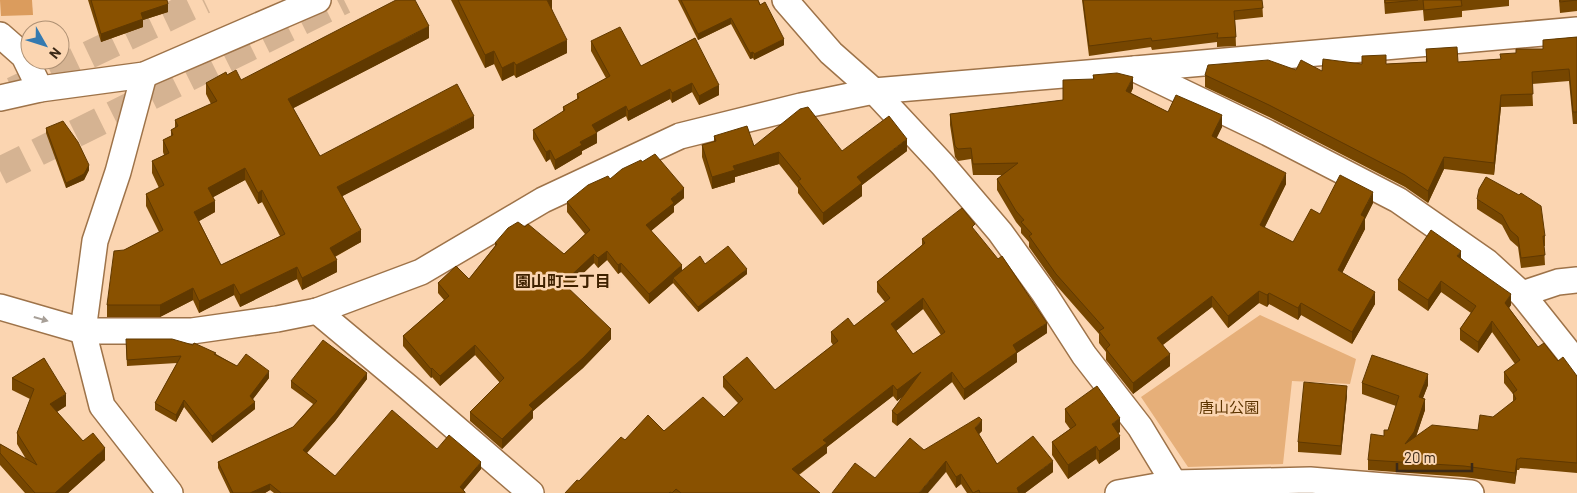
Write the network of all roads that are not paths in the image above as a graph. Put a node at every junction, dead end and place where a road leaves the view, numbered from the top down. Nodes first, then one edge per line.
1 (318, 0) edge
2 (785, 0) edge
3 (1577, 30) edge
4 (0, 35) edge
5 (1135, 70) junction
6 (144, 75) junction
7 (40, 89) junction
8 (874, 90) junction
9 (0, 98) edge
10 (1577, 280) edge
11 (1522, 294) junction
12 (0, 307) edge
13 (317, 311) junction
14 (83, 331) junction
15 (1577, 363) edge
16 (1178, 488) edge
17 (170, 493) edge
18 (531, 493) edge
19 (1118, 493) edge
20 (1471, 493) edge

1 - 6 street
2 - 8 street
3 - 5 street
4 - 7 street
5 - 8 street
5 - 11 street
6 - 7 street
6 - 14 street
7 - 9 street
8 - 13 street
8 - 16 street
10 - 11 street
11 - 15 street
12 -> 14 street
13 - 14 street
13 - 18 street
14 - 17 street
16 - 19 street
16 - 20 street

